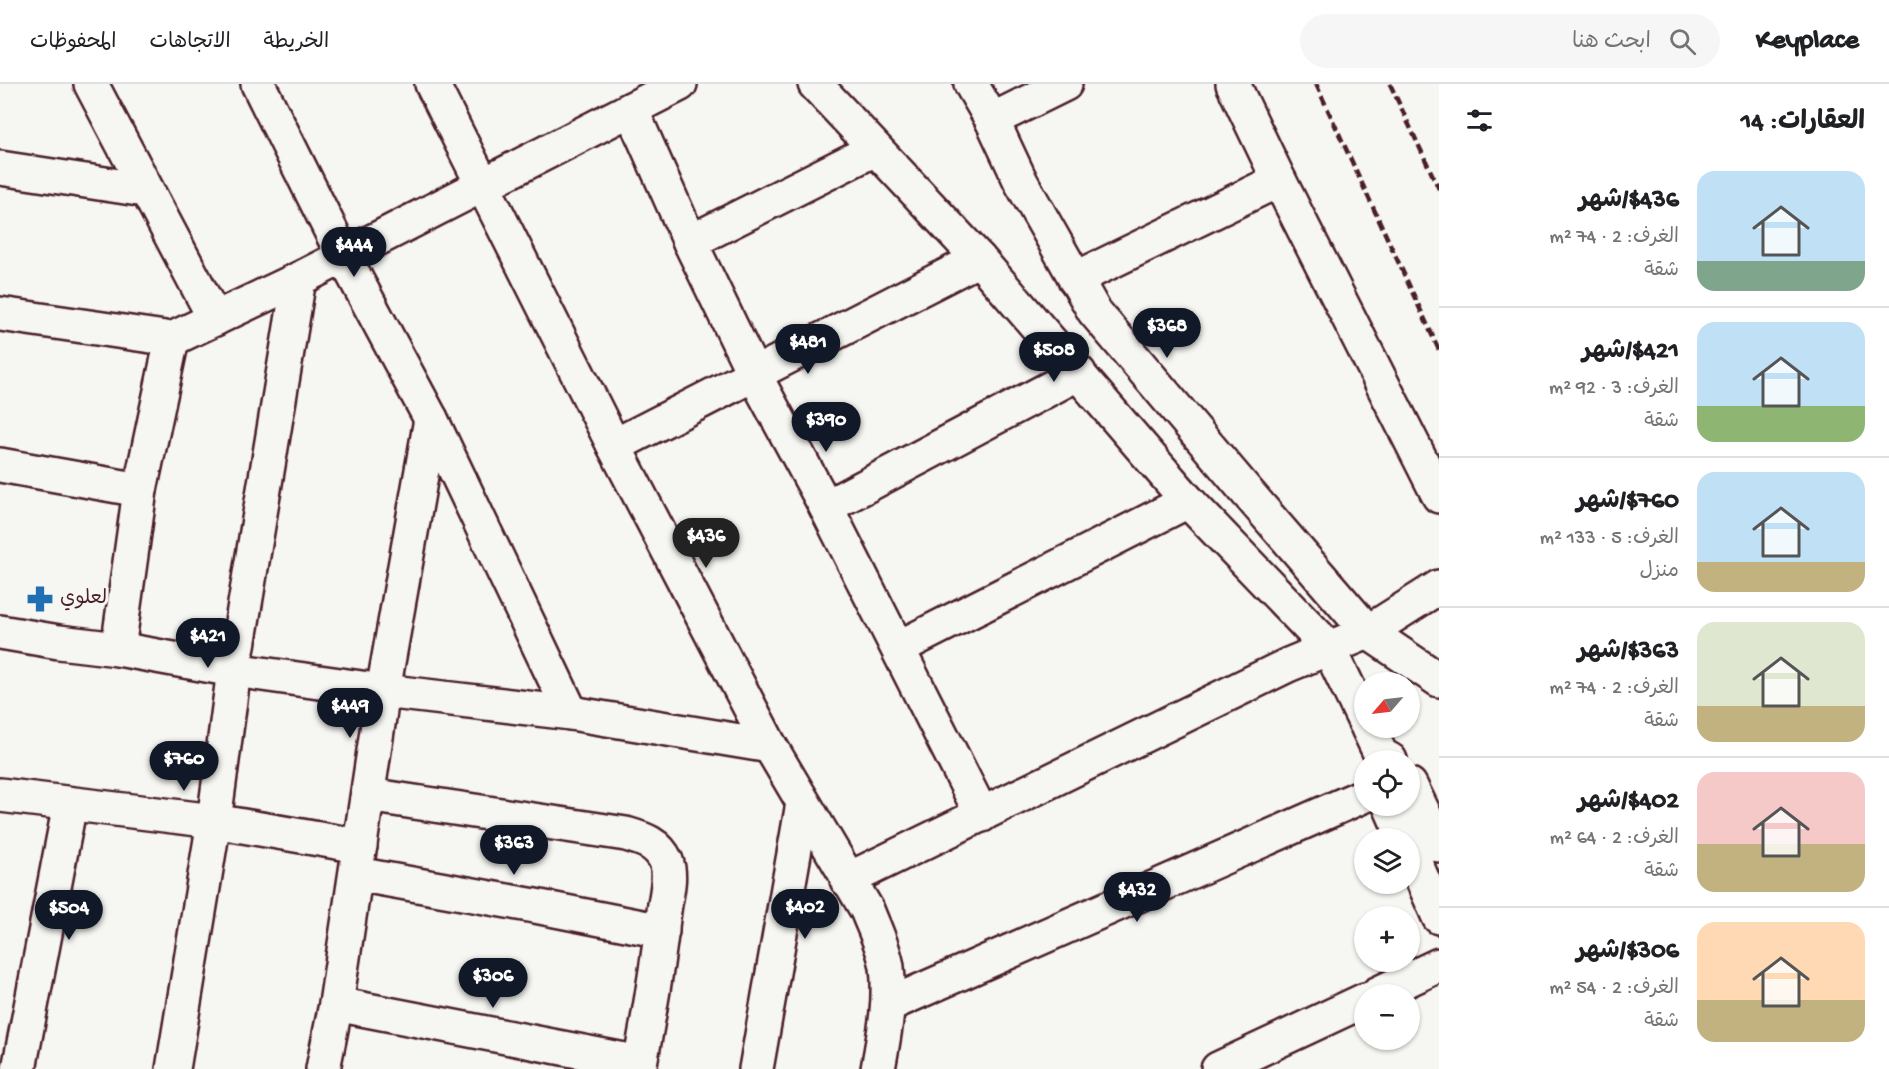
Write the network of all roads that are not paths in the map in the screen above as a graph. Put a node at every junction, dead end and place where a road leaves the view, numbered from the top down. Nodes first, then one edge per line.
1 (91, 84) edge
2 (258, 84) edge
3 (432, 84) edge
4 (680, 84) edge
5 (815, 84) edge
6 (971, 84) edge
7 (1065, 84) edge
8 (1233, 84) edge
9 (631, 109) junction
10 (992, 120) junction
11 (875, 149) junction
12 (0, 168) edge
13 (1279, 180) junction
14 (482, 186) junction
15 (145, 190) junction
16 (690, 242) junction
17 (343, 255) junction
18 (979, 259) junction
19 (299, 279) junction
20 (1075, 279) junction
21 (0, 314) edge
22 (215, 319) junction
23 (172, 339) junction
24 (1079, 373) junction
25 (754, 374) junction
26 (431, 419) junction
27 (614, 446) junction
28 (0, 465) edge
29 (140, 490) junction
30 (1439, 496) edge
31 (1188, 501) junction
32 (826, 507) junction
33 (1439, 588) edge
34 (0, 632) edge
35 (1368, 632) junction
36 (898, 648) junction
37 (1329, 648) junction
38 (118, 649) junction
39 (234, 669) junction
40 (1439, 680) edge
41 (383, 691) junction
42 (1354, 699) edge
43 (572, 713) junction
44 (770, 746) junction
45 (0, 795) edge
46 (368, 795) junction
47 (1354, 800) edge
48 (803, 803) junction
49 (70, 804) junction
50 (1420, 806) edge
51 (982, 815) junction
52 (214, 821) junction
53 (1439, 845) edge
54 (358, 860) junction
55 (1420, 873) edge
56 (847, 880) junction
57 (1439, 916) edge
58 (662, 931) junction
59 (1439, 965) edge
60 (1398, 984) edge
61 (336, 1004) junction
62 (888, 1005) junction
63 (1354, 1006) edge
64 (1255, 1061) edge
65 (640, 1066) edge
66 (19, 1069) edge
67 (173, 1069) edge
68 (323, 1069) edge
69 (756, 1069) edge
70 (878, 1069) edge
71 (1218, 1069) edge

1 - 15 street
2 - 17 street
3 - 14 street
4 - 9 street
5 - 11 street
6 - 10 street
7 - 10 street
8 - 13 street
9 - 14 street
9 - 16 street
10 - 20 street
11 - 16 street
11 - 18 street
12 - 15 street
13 - 20 street
13 - 30 street
14 - 17 street
14 - 27 street
15 - 22 street
16 - 25 street
17 - 19 street
17 - 26 street
18 - 24 street
18 - 25 street
19 - 22 street
19 - 39 street
20 - 35 street
21 - 23 street
22 - 23 street
23 - 29 street
24 - 31 street
24 - 32 street
25 - 27 street
25 - 32 street
26 - 41 street
26 - 43 street
27 - 44 street
28 - 29 street
29 - 38 street
31 - 36 street
31 - 37 street
32 - 36 street
33 - 35 street
34 - 38 street
35 - 37 street
35 - 40 street
36 - 51 street
37 - 42 street
37 - 51 street
38 - 39 street
39 - 41 street
39 - 52 street
41 - 43 street
41 - 46 street
43 - 44 street
44 - 48 street
45 - 49 street
46 - 54 street
46 - 58 street
47 - 62 street
48 - 56 street
48 - 69 street
49 - 52 street
49 - 66 street
50 - 53 street
51 - 56 street
52 - 54 street
52 - 67 street
54 - 58 street
54 - 61 street
55 - 57 street
56 - 62 street
58 - 65 street
59 - 60 street
61 - 65 street
61 - 68 street
62 - 70 street
63 - 64 street
64 - 71 street

